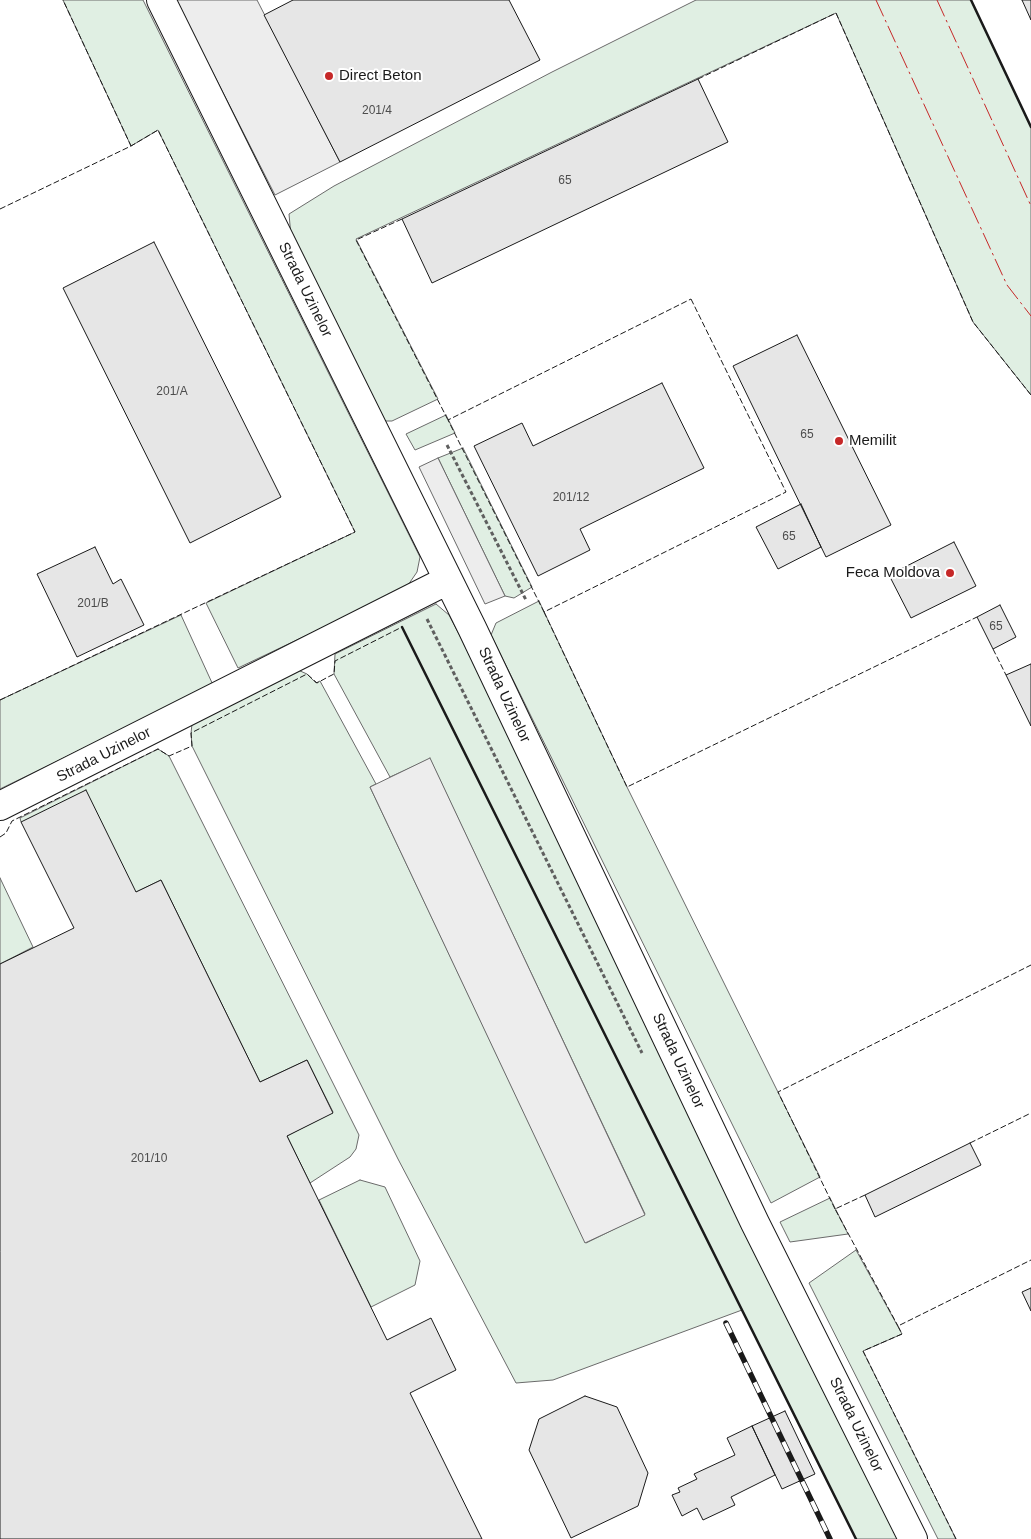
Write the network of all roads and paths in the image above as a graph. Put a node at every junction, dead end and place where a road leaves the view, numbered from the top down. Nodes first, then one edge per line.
1 (162, 0) edge
2 (447, 445) dead end
3 (448, 580) junction
4 (526, 600) dead end
5 (0, 806) edge
6 (913, 1539) edge

1 - 3 street, Strada Uzinelor
2 - 4 path
3 - 5 street, Strada Uzinelor
3 - 6 street, Strada Uzinelor

